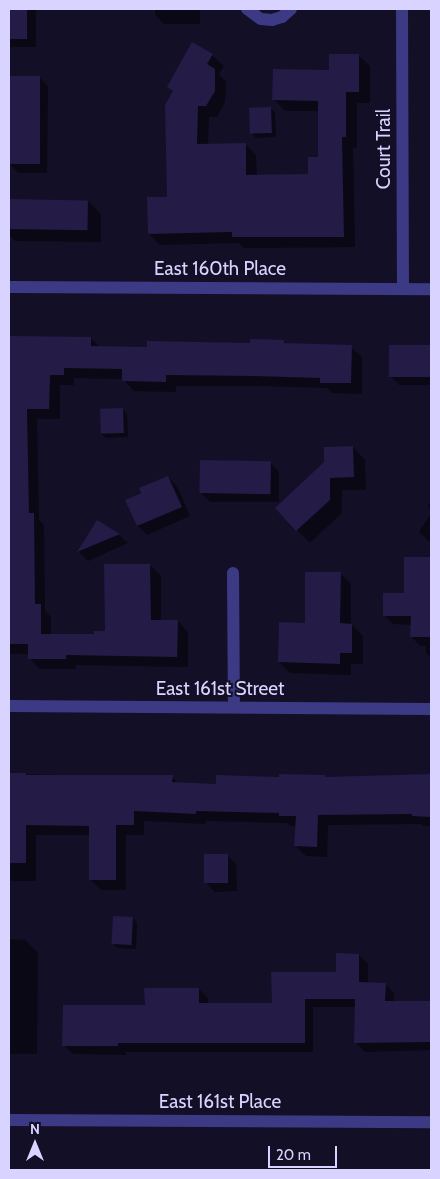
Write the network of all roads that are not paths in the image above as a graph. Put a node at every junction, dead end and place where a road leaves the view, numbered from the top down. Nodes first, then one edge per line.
1 (248, 9) edge
2 (291, 9) edge
3 (402, 9) edge
4 (9, 287) edge
5 (404, 289) junction
6 (431, 289) edge
7 (233, 573) dead end
8 (9, 706) edge
9 (234, 707) junction
10 (431, 709) edge
11 (9, 1120) edge
12 (431, 1122) edge

1 - 2 street
3 - 5 street, Court Trail
4 - 5 street, East 160th Place
5 - 6 street, East 160th Place
7 - 9 street
8 - 9 street, East 161st Street
9 - 10 street, East 161st Street
11 - 12 street, East 161st Place

